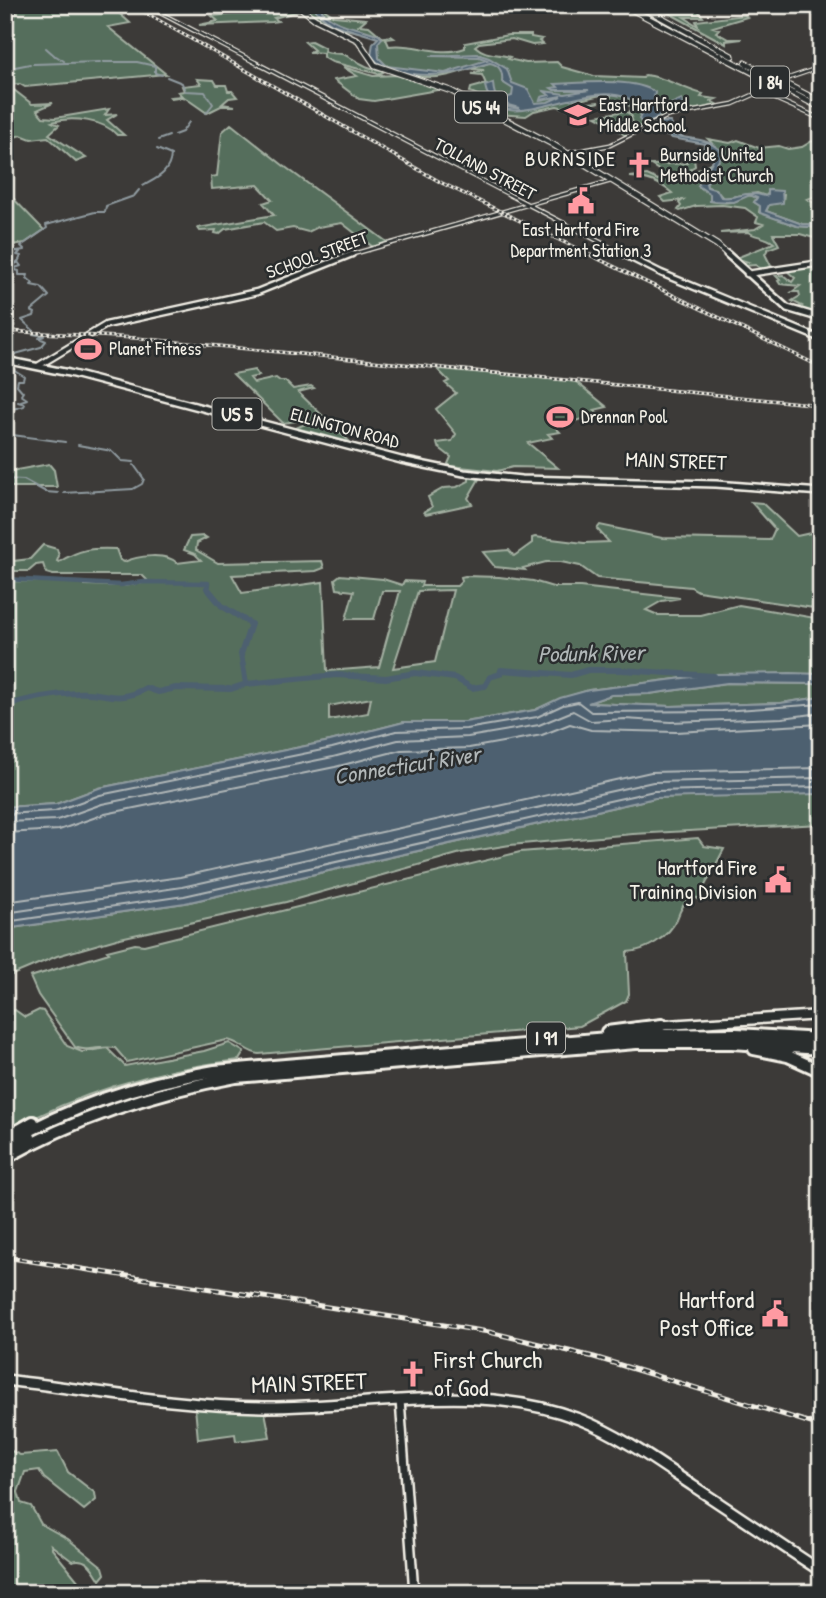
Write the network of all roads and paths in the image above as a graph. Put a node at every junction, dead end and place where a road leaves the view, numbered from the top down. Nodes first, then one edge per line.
1 (145, 5) edge
2 (297, 5) edge
3 (629, 5) edge
4 (681, 33) junction
5 (718, 55) junction
6 (821, 67) edge
7 (760, 92) junction
8 (821, 105) edge
9 (821, 119) edge
10 (567, 153) junction
11 (611, 181) junction
12 (525, 205) junction
13 (821, 263) edge
14 (747, 274) junction
15 (821, 318) edge
16 (821, 339) edge
17 (5, 359) edge
18 (39, 365) junction
19 (432, 465) junction
20 (670, 482) junction
21 (821, 490) edge
22 (821, 1015) edge
23 (607, 1032) junction
24 (706, 1043) junction
25 (821, 1043) edge
26 (821, 1071) edge
27 (13, 1141) edge
28 (7, 1154) edge
29 (5, 1380) edge
30 (400, 1400) junction
31 (821, 1572) edge
32 (414, 1593) edge

1 - 12 main road, TOLLAND STREET
2 - 10 main road, US 44
3 - 4 highway
3 - 5 highway
3 - 8 highway
3 - 8 highway, I 84
4 - 5 highway
4 - 8 highway
5 - 8 highway, I 84
6 - 7 main road, bridge
7 - 9 main road
7 - 10 main road
10 - 11 main road, US 44
11 - 12 main road, SCHOOL STREET
11 - 14 main road, US 44
12 - 16 main road, TOLLAND STREET
12 - 18 main road, SCHOOL STREET
13 - 14 main road
14 - 15 main road, US 44
17 - 18 main road, ELLINGTON ROAD / US 5
18 - 19 main road, ELLINGTON ROAD / US 5
19 - 20 main road, MAIN STREET / US 5
19 - 20 main road, MAIN STREET / US 5
20 - 21 main road, MAIN STREET / US 5
22 - 23 highway
23 - 25 highway, I 91
23 - 27 highway, I 91
24 - 25 highway, I 91
24 - 26 highway
24 - 27 highway, I 91
25 - 27 highway
25 - 27 highway
27 - 28 highway, I 91
29 - 30 main road, MAIN STREET
30 - 31 main road, MAIN STREET
30 - 32 main road

